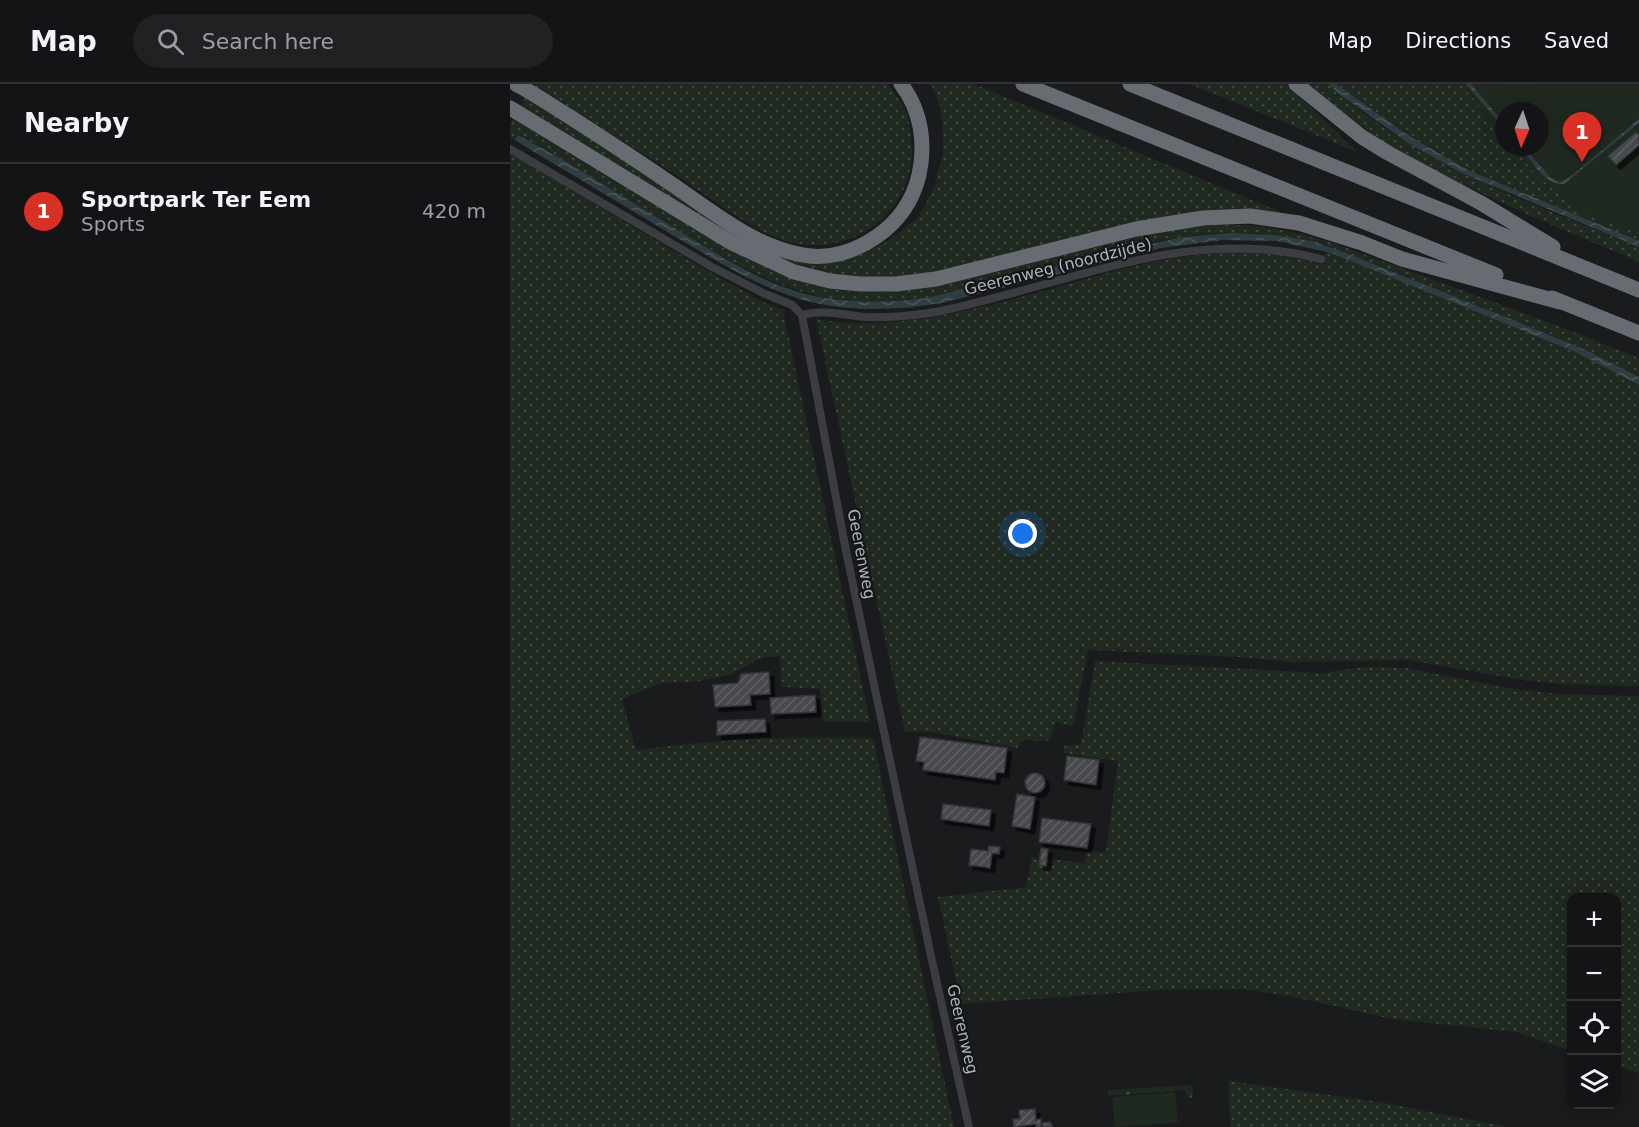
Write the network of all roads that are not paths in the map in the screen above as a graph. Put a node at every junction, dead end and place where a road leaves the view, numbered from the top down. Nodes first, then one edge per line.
1 (516, 84) edge
2 (901, 84) edge
3 (1023, 84) edge
4 (1130, 84) edge
5 (1296, 84) edge
6 (510, 108) edge
7 (510, 149) edge
8 (1321, 259) dead end
9 (1591, 271) junction
10 (1639, 290) edge
11 (1560, 302) junction
12 (802, 315) junction
13 (1639, 333) edge
14 (969, 1127) edge

1 - 2 highway
3 - 11 highway
4 - 9 highway
5 - 9 highway
6 - 11 highway
7 - 12 street
8 - 12 street, Geerenweg (noordzijde)
9 - 10 highway
11 - 13 highway
12 - 14 street, Geerenweg

